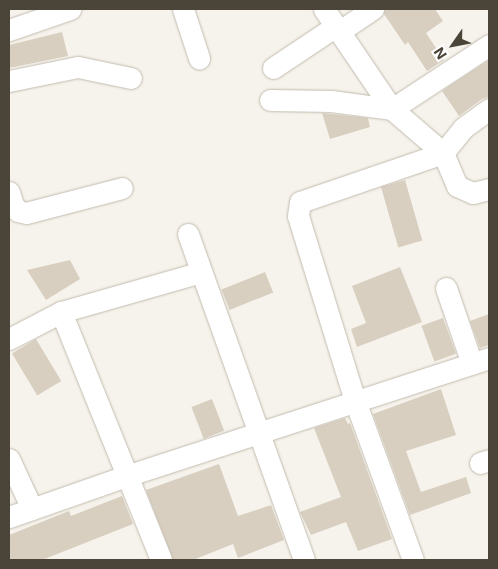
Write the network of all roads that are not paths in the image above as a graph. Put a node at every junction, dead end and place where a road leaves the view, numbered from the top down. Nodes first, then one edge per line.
1 (70, 9) edge
2 (183, 9) edge
3 (373, 9) edge
4 (333, 22) edge
5 (9, 30) edge
6 (489, 45) edge
7 (199, 58) dead end
8 (273, 68) dead end
9 (131, 78) dead end
10 (9, 81) edge
11 (270, 100) dead end
12 (392, 109) junction
13 (489, 109) edge
14 (443, 153) junction
15 (122, 188) dead end
16 (489, 189) edge
17 (9, 192) edge
18 (188, 234) dead end
19 (202, 272) junction
20 (446, 288) dead end
21 (61, 312) junction
22 (9, 339) edge
23 (480, 361) edge
24 (355, 402) junction
25 (259, 433) junction
26 (9, 459) edge
27 (126, 476) junction
28 (32, 509) junction
29 (9, 517) edge
30 (161, 560) edge
31 (304, 560) edge
32 (413, 560) edge

1 - 5 street
2 - 7 street
3 - 4 street
4 - 8 street
4 - 12 street
6 - 12 street
9 - 10 street
11 - 12 street
12 - 14 street
13 - 14 street
14 - 16 street
14 - 24 street
15 - 17 street
18 - 19 street
19 - 21 street
19 - 25 street
20 - 23 street
21 - 22 street
21 - 27 street
23 - 24 street
24 - 25 street
24 - 32 street
25 - 27 street
25 - 31 street
26 - 28 street
27 - 28 street
27 - 30 street
28 - 29 street

